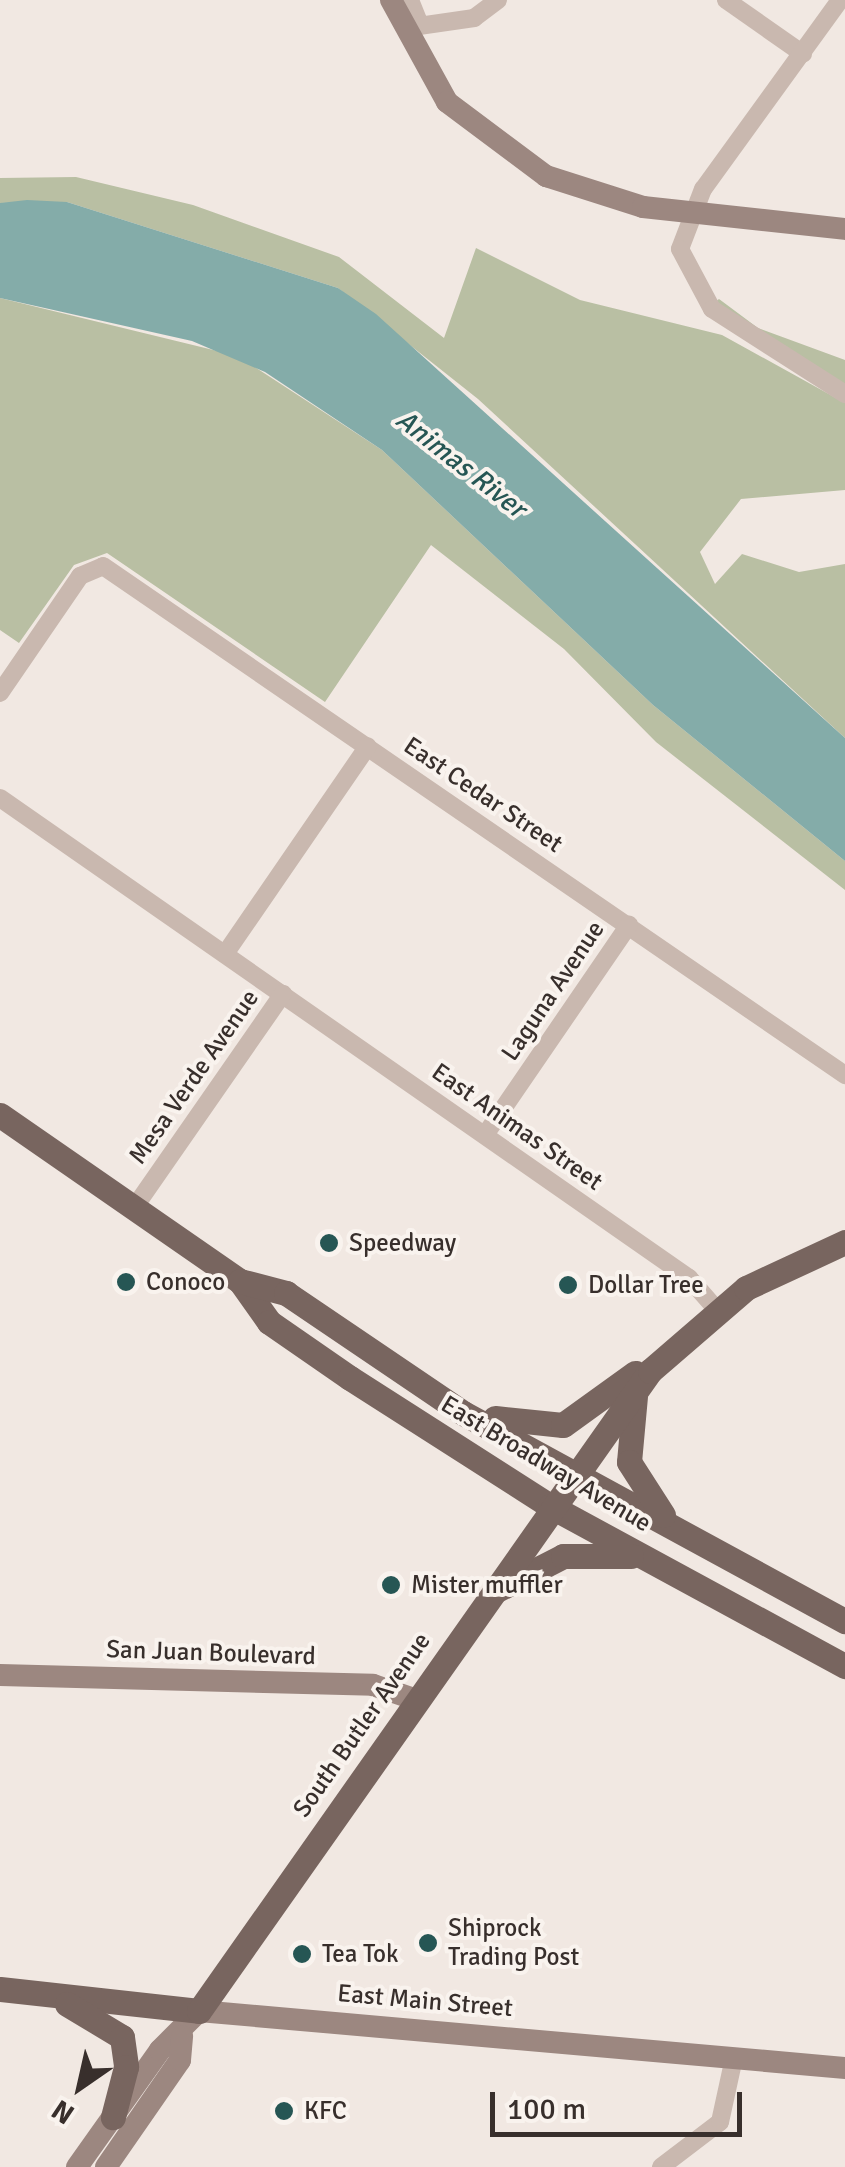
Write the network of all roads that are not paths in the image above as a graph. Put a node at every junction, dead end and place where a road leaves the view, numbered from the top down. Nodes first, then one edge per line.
1 (390, 0) edge
2 (410, 0) edge
3 (498, 0) edge
4 (726, 0) edge
5 (840, 0) edge
6 (412, 25) junction
7 (802, 54) junction
8 (690, 216) junction
9 (845, 229) edge
10 (845, 394) edge
11 (0, 693) edge
12 (368, 746) junction
13 (0, 798) edge
14 (629, 925) junction
15 (225, 954) junction
16 (283, 994) junction
17 (845, 1075) edge
18 (0, 1115) edge
19 (485, 1135) junction
20 (134, 1208) junction
21 (845, 1242) edge
22 (240, 1281) junction
23 (716, 1309) junction
24 (676, 1343) junction
25 (636, 1388) junction
26 (437, 1397) junction
27 (572, 1472) junction
28 (550, 1506) junction
29 (690, 1536) junction
30 (644, 1557) junction
31 (490, 1594) junction
32 (845, 1621) edge
33 (845, 1666) edge
34 (0, 1675) edge
35 (417, 1700) junction
36 (0, 1988) edge
37 (44, 1994) junction
38 (200, 2011) junction
39 (182, 2036) junction
40 (734, 2058) junction
41 (845, 2068) edge
42 (112, 2117) junction
43 (78, 2167) edge
44 (106, 2167) edge
45 (661, 2167) edge

1 - 6 main road
2 - 6 street
3 - 6 street
4 - 7 street
5 - 7 street
6 - 8 main road
7 - 8 street
8 - 9 main road
8 - 10 street
11 - 12 street, East Cedar Street
12 - 14 street, East Cedar Street
12 - 15 street, Mesa Verde Avenue
13 - 15 street
14 - 17 street, East Cedar Street
14 - 19 street, Laguna Avenue
15 - 16 street, Mesa Verde Avenue
16 - 19 street, East Animas Street
16 - 20 street, Mesa Verde Avenue
18 - 20 main road, East Broadway Avenue
19 - 23 street, East Animas Street
20 - 22 main road, East Broadway Avenue
21 - 23 main road
22 - 26 main road, East Broadway Avenue
22 - 28 main road, East Broadway Avenue
23 - 24 main road
24 - 25 main road, South Butler Avenue
24 - 26 main road
25 - 27 main road, South Butler Avenue
25 - 29 main road
26 - 27 main road, East Broadway Avenue
27 - 28 main road, South Butler Avenue
27 - 29 main road, East Broadway Avenue
28 - 30 main road, East Broadway Avenue
28 - 31 main road, South Butler Avenue
29 - 32 main road, East Broadway Avenue
30 - 31 main road
30 - 33 main road, East Broadway Avenue
31 - 35 main road, South Butler Avenue
34 - 35 main road, San Juan Boulevard
35 - 38 main road, South Butler Avenue
36 - 37 main road, East Main Street
37 - 38 main road, East Main Street
37 - 42 main road
38 - 39 main road
38 - 40 main road, East Main Street
39 - 42 main road
39 - 44 main road
40 - 41 main road, East Main Street
40 - 45 street
42 - 43 main road

